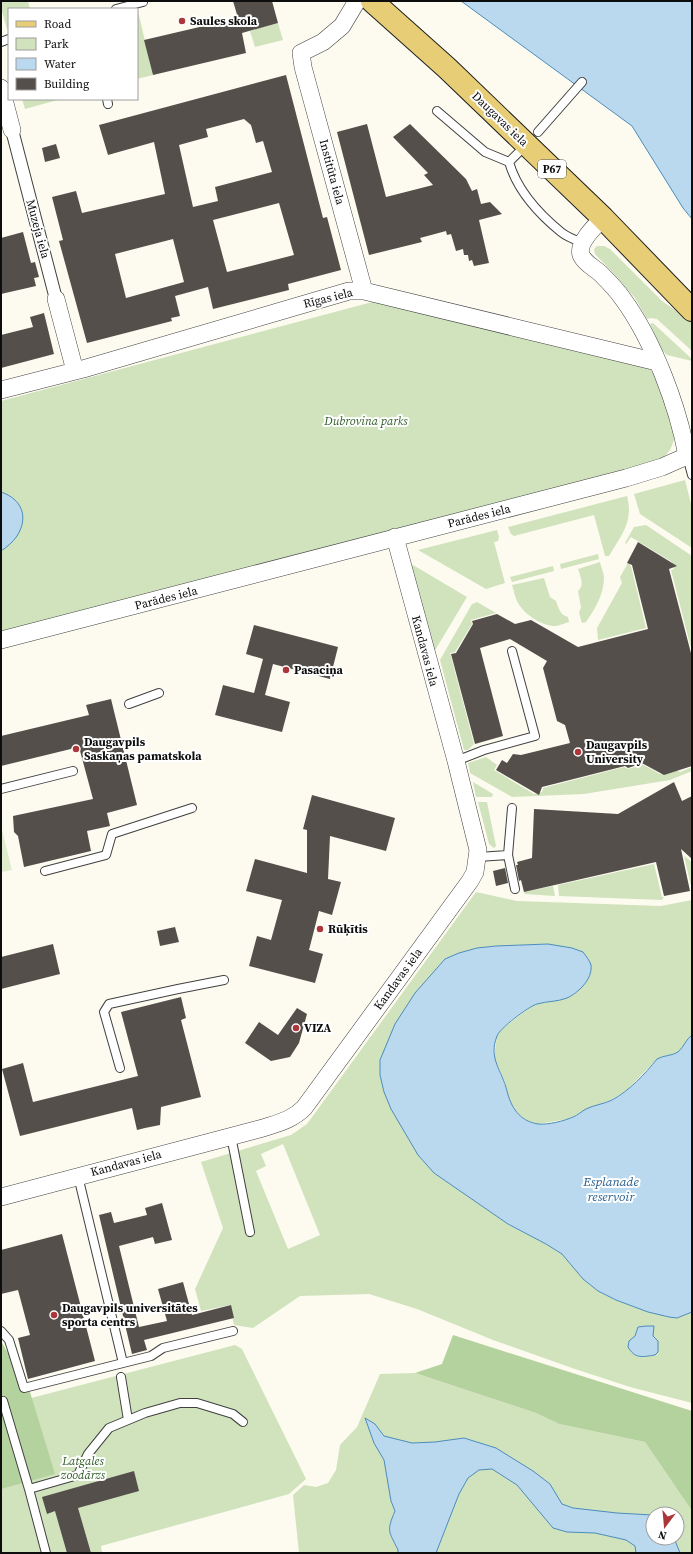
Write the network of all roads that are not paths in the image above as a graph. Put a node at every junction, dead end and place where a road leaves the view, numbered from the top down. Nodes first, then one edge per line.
1 (357, 1) edge
2 (372, 1) edge
3 (143, 2) edge
4 (120, 8) edge
5 (582, 82) dead end
6 (1, 88) edge
7 (437, 111) dead end
8 (12, 130) joint
9 (538, 132) dead end
10 (521, 150) dead end
11 (509, 162) junction
12 (603, 218) junction
13 (583, 243) junction
14 (364, 291) junction
15 (56, 299) joint
16 (692, 310) edge
17 (658, 362) junction
18 (75, 371) junction
19 (1, 390) edge
20 (687, 456) junction
21 (692, 475) edge
22 (395, 537) junction
23 (1, 640) edge
24 (512, 651) dead end
25 (159, 693) dead end
26 (129, 704) dead end
27 (456, 761) junction
28 (73, 771) dead end
29 (1, 789) edge
30 (192, 808) dead end
31 (512, 808) dead end
32 (508, 855) junction
33 (478, 857) junction
34 (45, 871) dead end
35 (515, 889) dead end
36 (224, 980) dead end
37 (120, 1068) dead end
38 (234, 1135) junction
39 (78, 1176) junction
40 (1, 1197) edge
41 (250, 1232) dead end
42 (1, 1331) edge
43 (233, 1331) dead end
44 (123, 1363) junction
45 (121, 1377) dead end
46 (1, 1402) edge
47 (128, 1420) junction
48 (244, 1422) dead end
49 (29, 1489) junction
50 (46, 1553) edge

1 - 14 street, Institūta iela
2 - 12 main road, Daugavas iela / P67
3 - 4 lane
5 - 9 lane
6 - 8 street, Muzeja iela
7 - 11 lane
8 - 15 street, Muzeja iela
10 - 11 lane
11 - 13 lane
12 - 13 street
12 - 16 main road, Daugavas iela / P67
13 - 17 street
14 - 17 street, Rīgas iela
14 - 18 street, Rīgas iela
15 - 18 street, Muzeja iela
17 - 20 street
18 - 19 street, Rīgas iela
20 - 21 lane
20 - 22 street, Parādes iela
22 - 23 street, Parādes iela
22 - 27 street, Kandavas iela
24 - 27 lane
25 - 26 lane
27 - 33 street, Kandavas iela
28 - 29 lane
30 - 34 lane
31 - 32 lane
32 - 33 lane
32 - 35 lane
33 - 38 street, Kandavas iela
36 - 37 lane
38 - 39 street, Kandavas iela
38 - 41 lane
39 - 40 street, Kandavas iela
39 - 44 lane
42 - 44 lane
43 - 44 lane
45 - 47 lane
46 - 49 lane
47 - 48 lane
47 - 49 lane
49 - 50 lane

